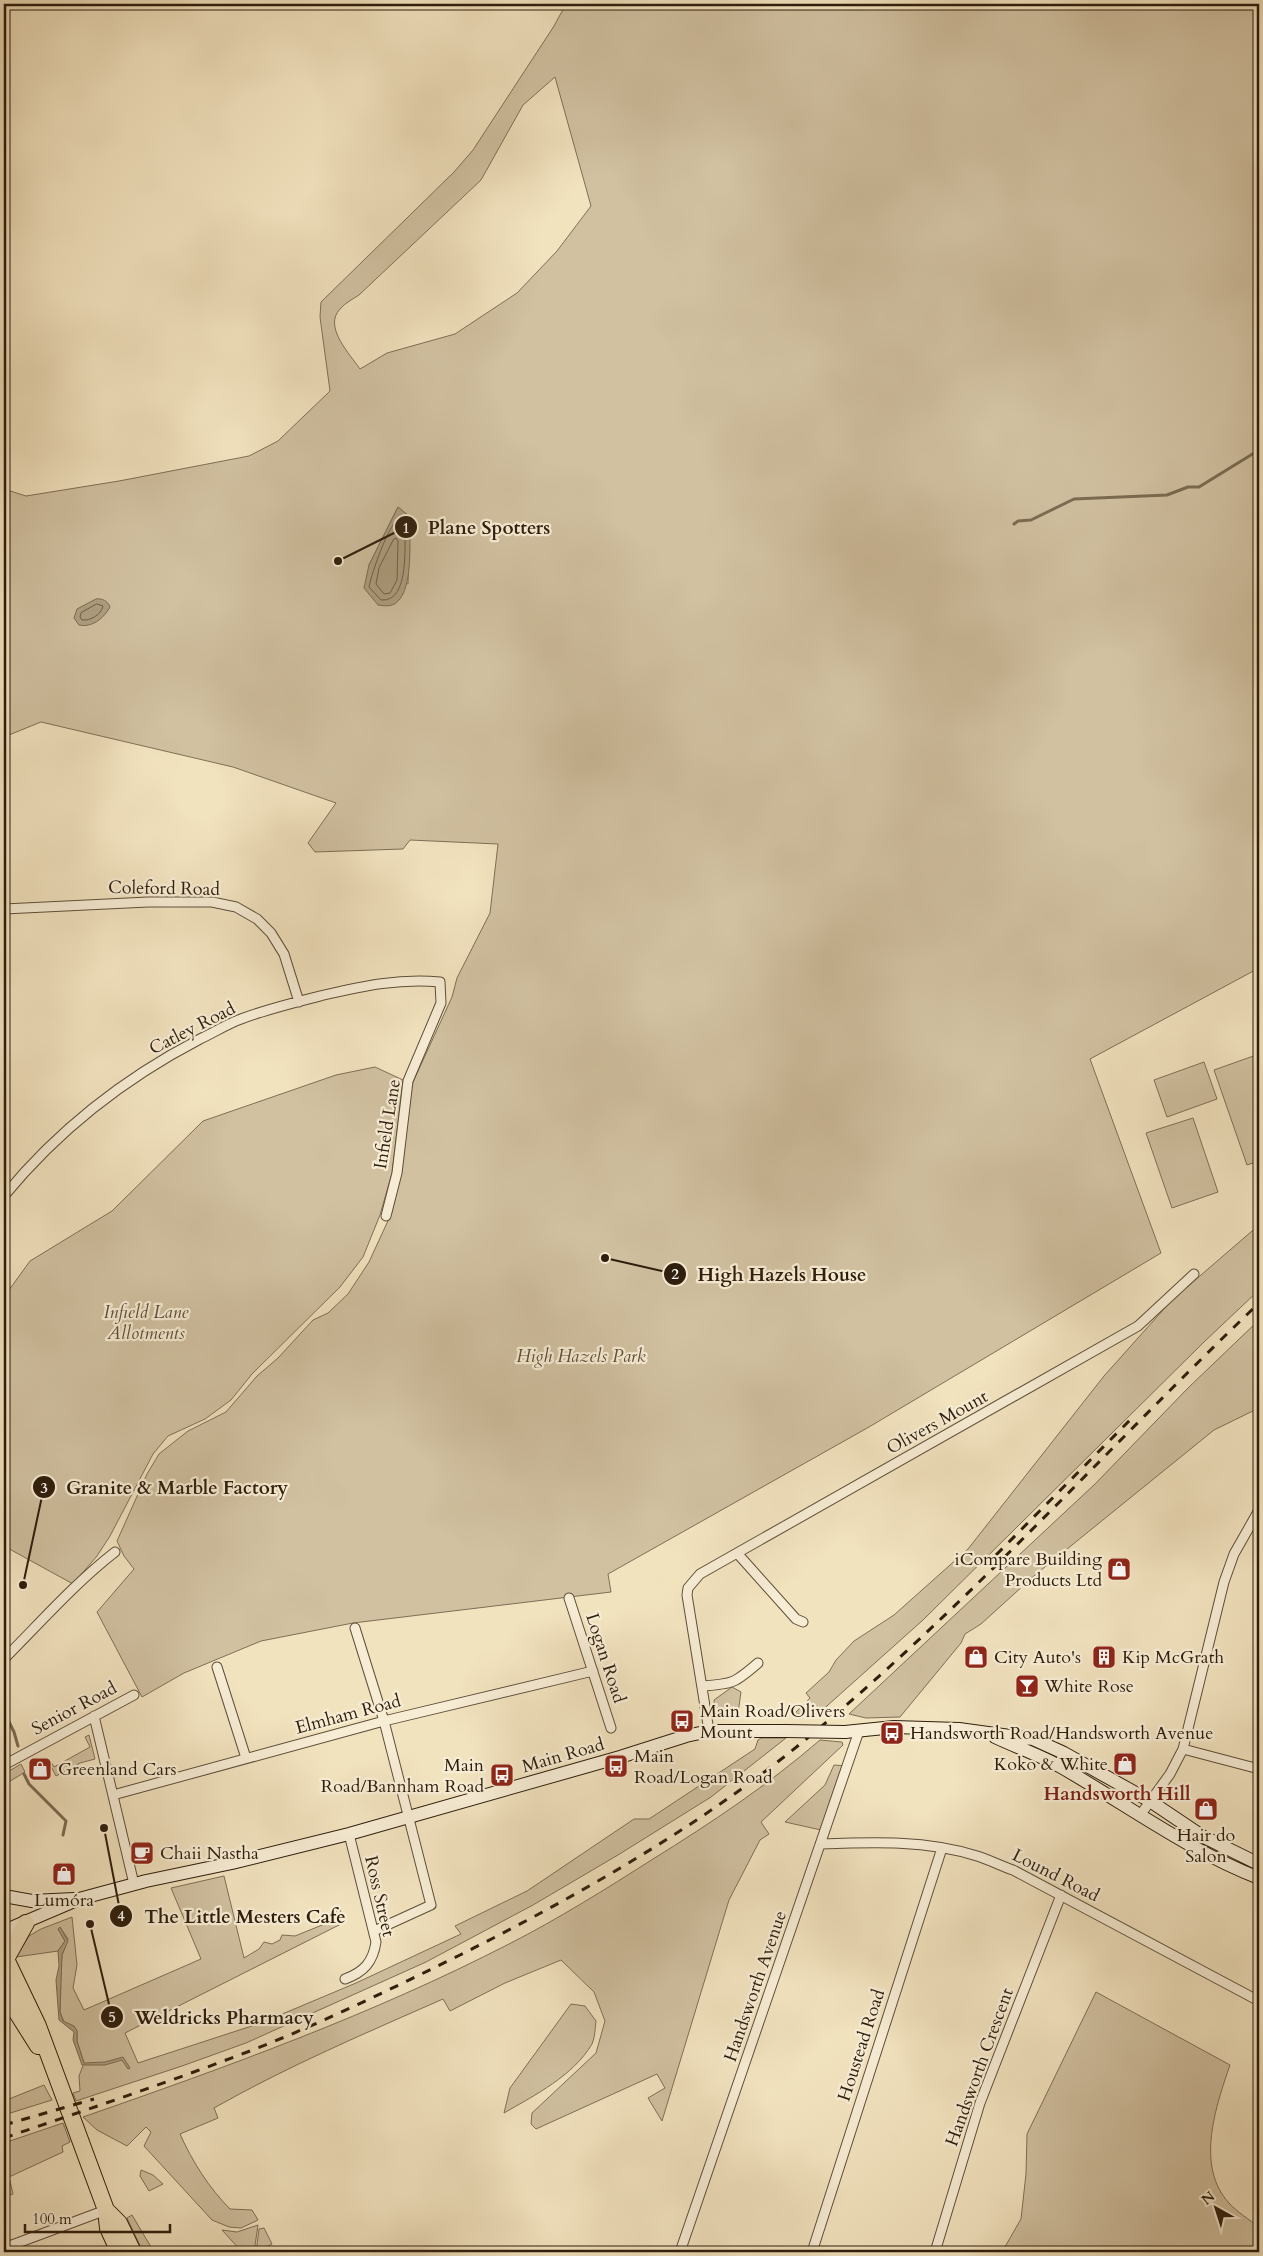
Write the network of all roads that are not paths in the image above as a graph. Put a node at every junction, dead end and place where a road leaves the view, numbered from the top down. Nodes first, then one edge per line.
1 (4, 910) edge
2 (440, 982) joint
3 (299, 1002) junction
4 (4, 1196) edge
5 (386, 1216) dead end
6 (1194, 1274) dead end
7 (1259, 1510) edge
8 (116, 1552) dead end
9 (736, 1554) junction
10 (569, 1598) dead end
11 (803, 1622) dead end
12 (355, 1628) dead end
13 (4, 1659) edge
14 (758, 1663) dead end
15 (218, 1667) dead end
16 (593, 1671) junction
17 (703, 1686) junction
18 (134, 1695) dead end
19 (94, 1716) junction
20 (384, 1721) junction
21 (610, 1728) dead end
22 (709, 1731) junction
23 (859, 1731) junction
24 (988, 1734) junction
25 (1182, 1749) junction
26 (246, 1758) junction
27 (4, 1765) edge
28 (1259, 1769) edge
29 (113, 1795) junction
30 (1150, 1801) junction
31 (1142, 1814) junction
32 (409, 1818) junction
33 (349, 1834) junction
34 (821, 1844) junction
35 (942, 1848) junction
36 (1259, 1864) edge
37 (1259, 1878) edge
38 (134, 1884) junction
39 (1061, 1895) junction
40 (4, 1896) edge
41 (19, 1899) junction
42 (78, 1899) junction
43 (26, 1923) junction
44 (4, 1931) edge
45 (374, 1931) junction
46 (5, 1957) edge
47 (345, 1979) dead end
48 (4, 1992) edge
49 (1259, 2001) edge
50 (51, 2064) junction
51 (106, 2210) junction
52 (4, 2248) edge
53 (119, 2252) edge
54 (133, 2252) edge
55 (680, 2252) edge
56 (812, 2252) edge
57 (935, 2252) edge

1 - 3 street, Coleford Road
2 - 3 street, Catley Road
2 - 5 street, Infield Lane
3 - 4 street, Catley Road
6 - 9 street, Olivers Mount
7 - 25 street
8 - 13 street
9 - 11 street
9 - 17 street, Olivers Mount
10 - 16 street, Logan Road
12 - 20 street
14 - 17 street
15 - 26 street
16 - 20 street, Elmham Road
16 - 21 street, Logan Road
17 - 22 street
18 - 19 street, Senior Road
19 - 27 street, Senior Road
19 - 29 street
20 - 26 street, Elmham Road
20 - 32 street
22 - 23 main road, Main Road, bridge
22 - 32 main road, Main Road
23 - 24 main road, Main Road
23 - 34 street, Handsworth Avenue
24 - 30 main road
24 - 31 main road
25 - 28 street
25 - 30 street
26 - 29 street, Elmham Road
29 - 38 street
30 - 31 street
30 - 36 main road
31 - 37 main road
32 - 33 main road, Main Road
32 - 45 street
33 - 38 main road, Main Road
33 - 45 street, Ross Street
34 - 35 street, Lound Road
34 - 55 street, Handsworth Avenue
35 - 39 street, Lound Road
35 - 56 street, Houstead Road
38 - 42 main road, Main Road
39 - 49 street, Lound Road
39 - 57 street, Handsworth Crescent
40 - 41 main road, Main Road
41 - 42 main road, Main Road
41 - 43 main road
42 - 43 main road, Main Road
43 - 44 main road, Main Road
43 - 46 highway
45 - 47 street, Ross Street
46 - 50 highway
48 - 50 highway
50 - 51 highway
51 - 52 street
51 - 53 highway
51 - 54 highway

